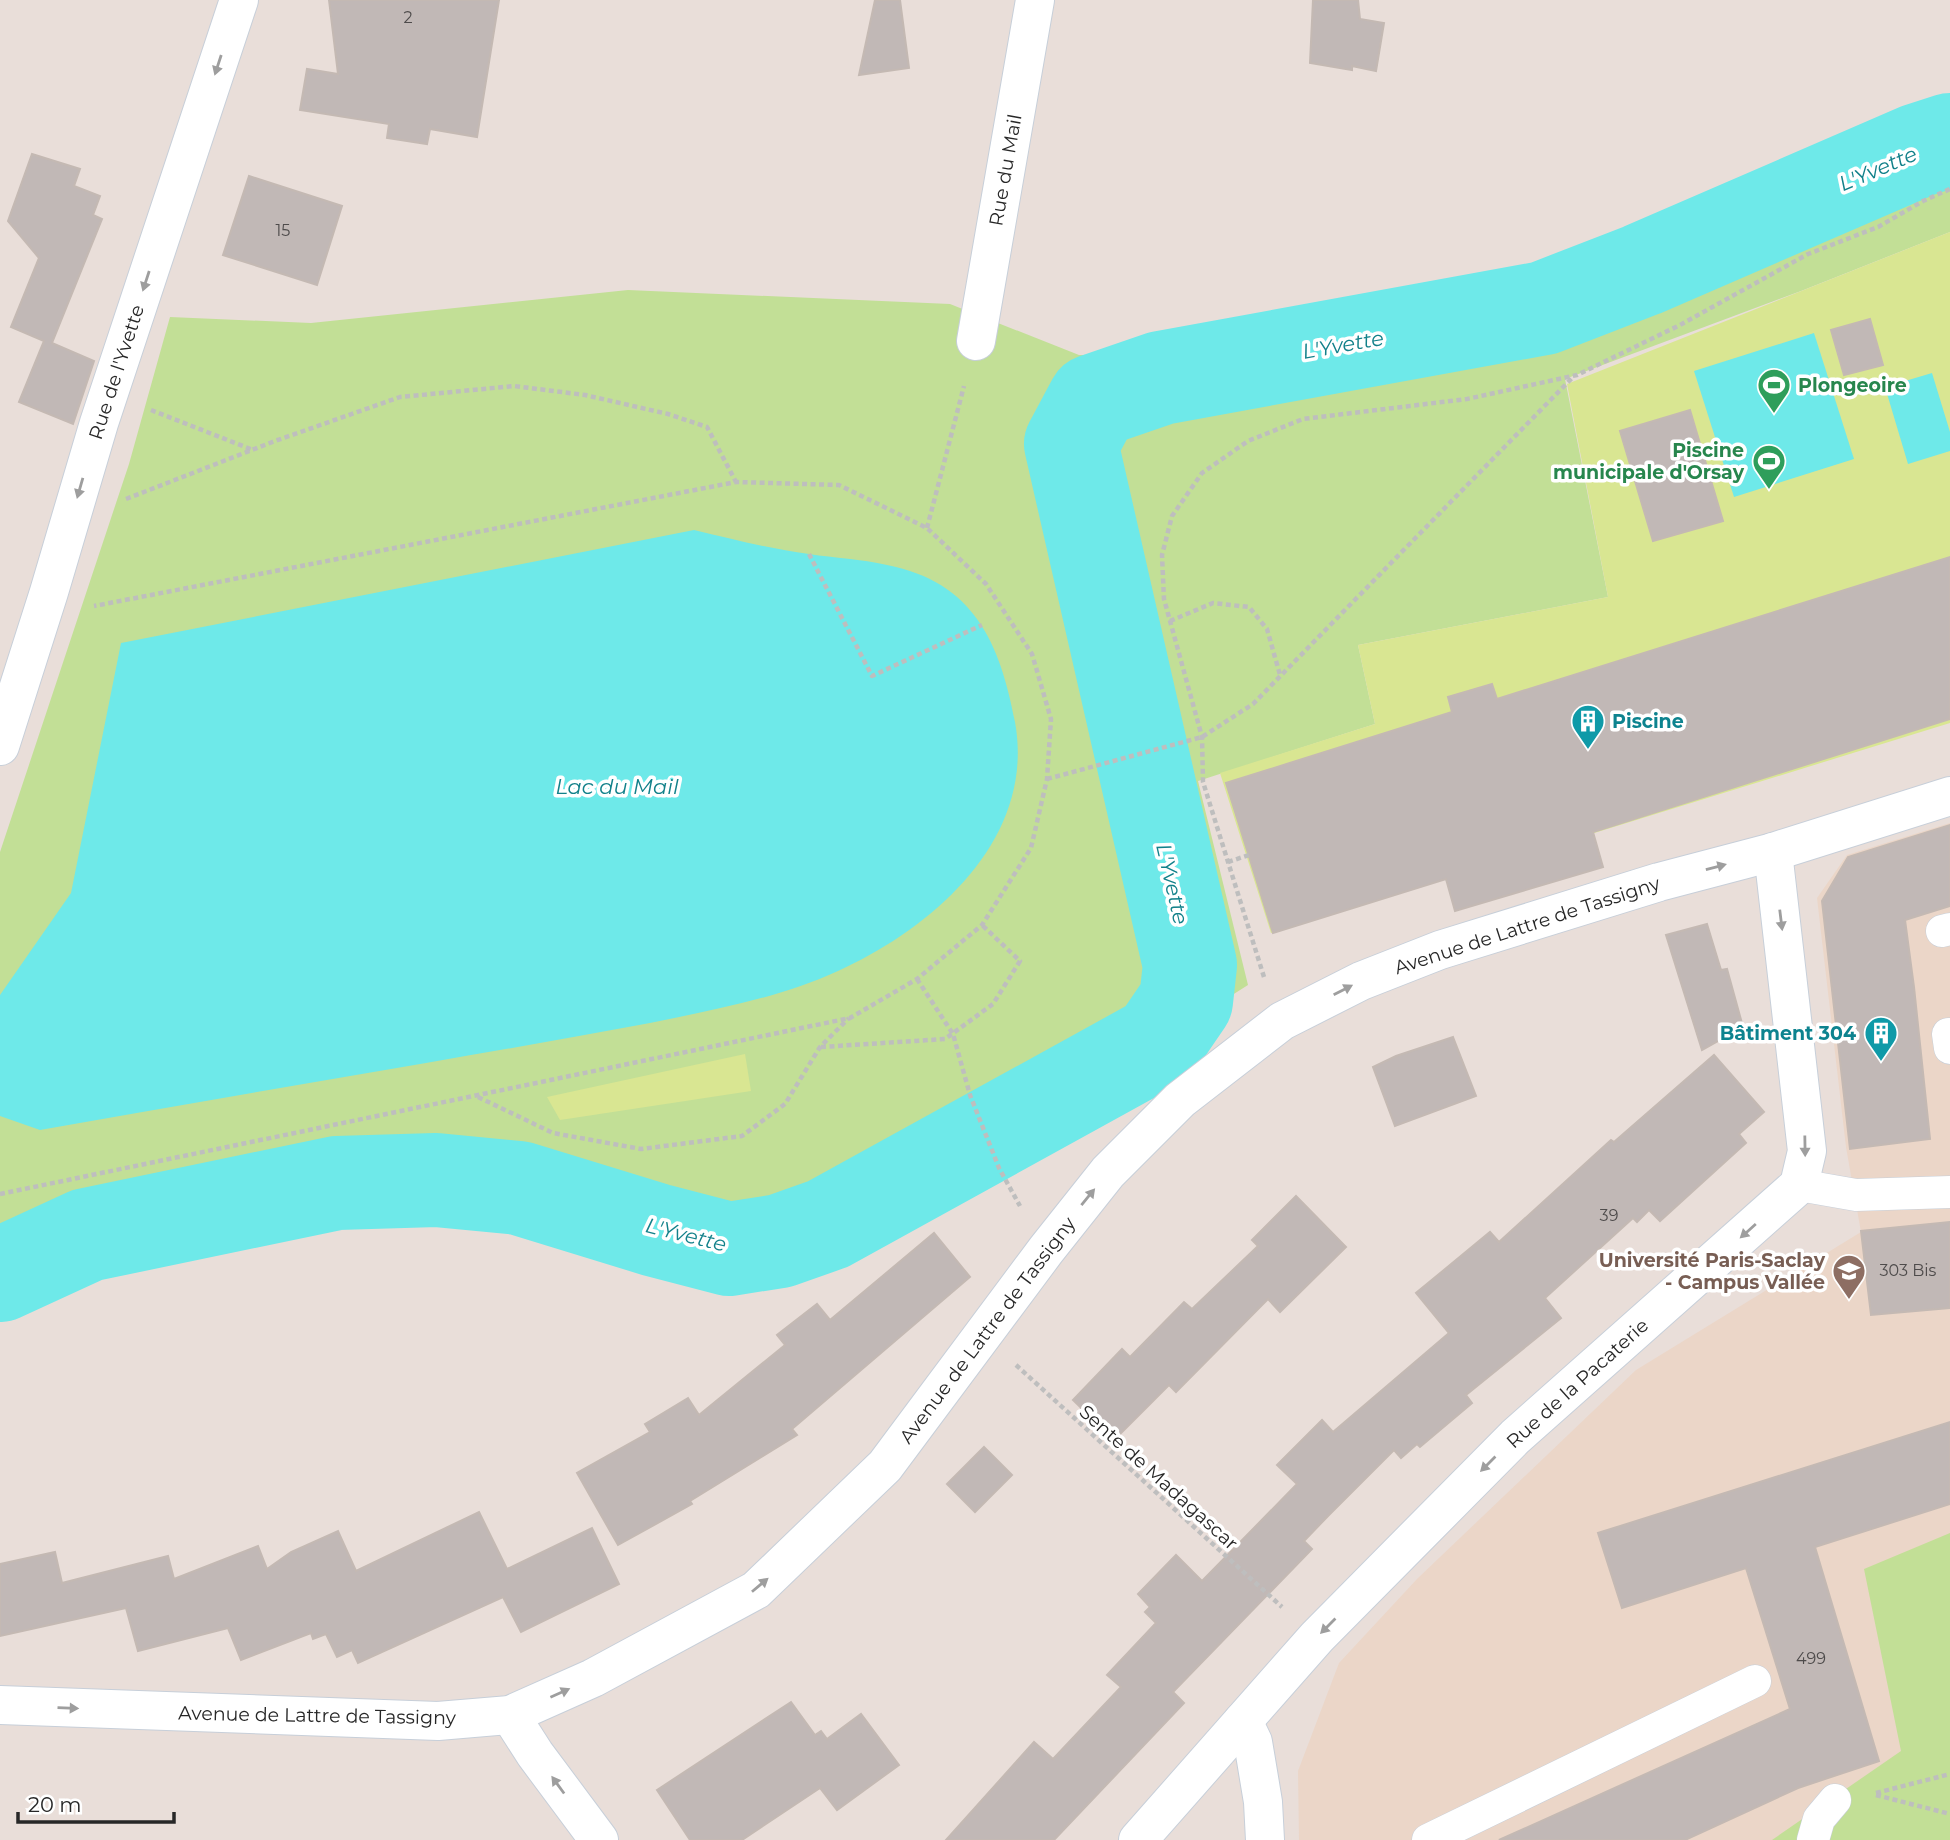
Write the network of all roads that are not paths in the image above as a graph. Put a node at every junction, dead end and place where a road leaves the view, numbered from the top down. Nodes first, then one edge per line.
1 (239, 0) edge
2 (1035, 0) edge
3 (976, 341) road end
4 (0, 746) edge
5 (1950, 796) edge
6 (1773, 852) junction
7 (1799, 1185) junction
8 (1950, 1192) edge
9 (1755, 1681) dead end
10 (0, 1705) edge
11 (510, 1715) junction
12 (1243, 1721) junction
13 (1835, 1800) dead end
14 (599, 1840) edge
15 (1138, 1840) edge
16 (1265, 1840) edge
17 (1428, 1840) edge
18 (1813, 1840) edge

1 -> 4 street, Rue de l'Yvette
2 - 3 street, Rue du Mail
5 - 6 street, Avenue de Lattre de Tassigny
6 -> 7 street
11 -> 6 street, Avenue de Lattre de Tassigny
7 - 8 lane
7 -> 12 street, Rue de la Pacaterie
9 - 17 lane
10 -> 11 street, Avenue de Lattre de Tassigny
14 -> 11 street
12 - 15 street, Rue de la Pacaterie
12 - 16 street
13 - 18 lane

